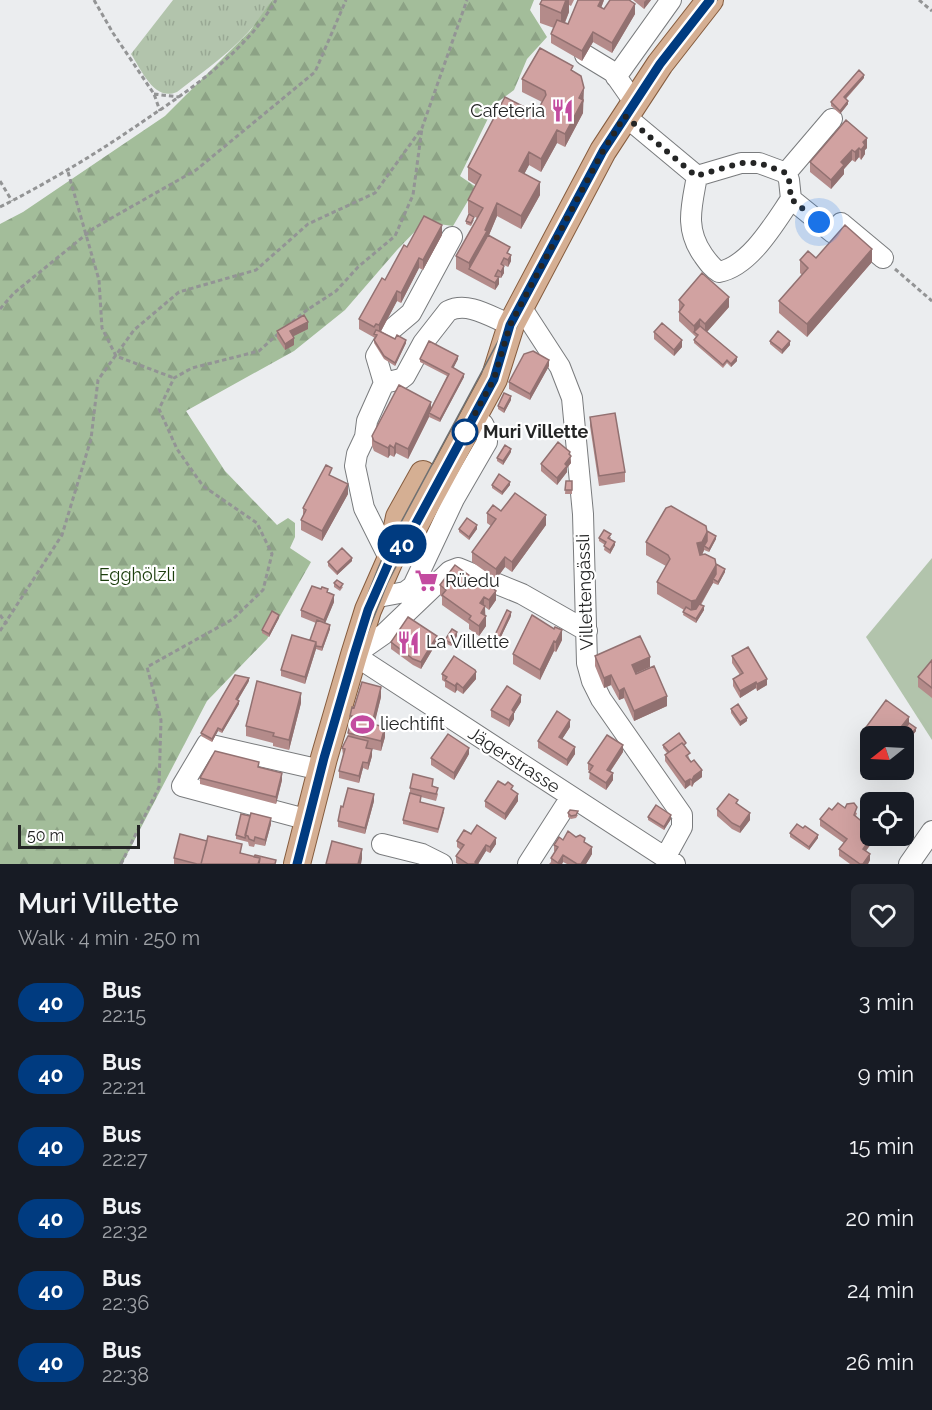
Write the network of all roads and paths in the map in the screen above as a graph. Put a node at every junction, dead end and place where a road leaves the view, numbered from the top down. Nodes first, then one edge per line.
1 (94, 0) edge
2 (276, 0) edge
3 (346, 0) edge
4 (467, 0) edge
5 (671, 0) edge
6 (710, 0) edge
7 (919, 0) edge
8 (932, 11) edge
9 (585, 55) edge
10 (616, 77) junction
11 (154, 94) junction
12 (180, 97) junction
13 (629, 109) junction
14 (160, 111) junction
15 (832, 119) dead end
16 (422, 128) junction
17 (68, 171) junction
18 (786, 173) junction
19 (696, 176) junction
20 (0, 181) edge
21 (791, 199) junction
22 (12, 201) junction
23 (0, 207) edge
24 (87, 234) junction
25 (452, 237) dead end
26 (883, 258) joint
27 (932, 301) edge
28 (0, 309) edge
29 (291, 324) edge
30 (512, 325) junction
31 (283, 330) edge
32 (116, 356) junction
33 (174, 378) junction
34 (384, 383) junction
35 (473, 418) junction
36 (390, 560) junction
37 (373, 598) junction
38 (0, 615) edge
39 (7, 624) junction
40 (0, 631) edge
41 (587, 632) junction
42 (354, 655) junction
43 (240, 737) dead end
44 (323, 764) junction
45 (571, 797) junction
46 (309, 819) junction
47 (932, 831) edge
48 (382, 844) dead end
49 (670, 861) edge
50 (121, 864) edge
51 (297, 864) edge
52 (442, 864) edge
53 (528, 864) edge
54 (909, 864) edge

1 - 11 path
2 - 12 path
3 - 24 path
4 - 16 path
5 - 10 street
6 - 13 main road
7 - 8 path
9 - 10 street
10 - 13 street
11 - 12 path
11 - 14 path
12 - 14 path
13 - 19 street
13 - 30 main road
14 - 17 path
15 - 18 street
16 - 29 path
16 - 32 path
17 - 22 path
17 - 24 path
18 - 19 street
18 - 21 street
19 - 21 street
20 - 22 path
21 - 26 street
22 - 23 path
24 - 28 path
24 - 32 path
25 - 34 street
26 - 27 path
30 - 34 street
30 - 35 main road
30 - 36 main road
30 - 41 street, Villettengässli
31 - 33 path
32 - 33 path
32 - 39 path
33 - 50 path
34 - 36 street
35 - 36 main road
35 - 37 street
36 - 37 main road
37 - 42 main road
38 - 39 path
39 - 40 path
41 - 42 street
41 - 49 street, Villettengässli
42 - 44 main road
42 - 45 street, Jägerstrasse
43 - 44 street
44 - 46 main road
44 - 46 street
45 - 49 street, Jägerstrasse
45 - 53 street
46 - 51 main road
47 - 54 street
48 - 52 street

